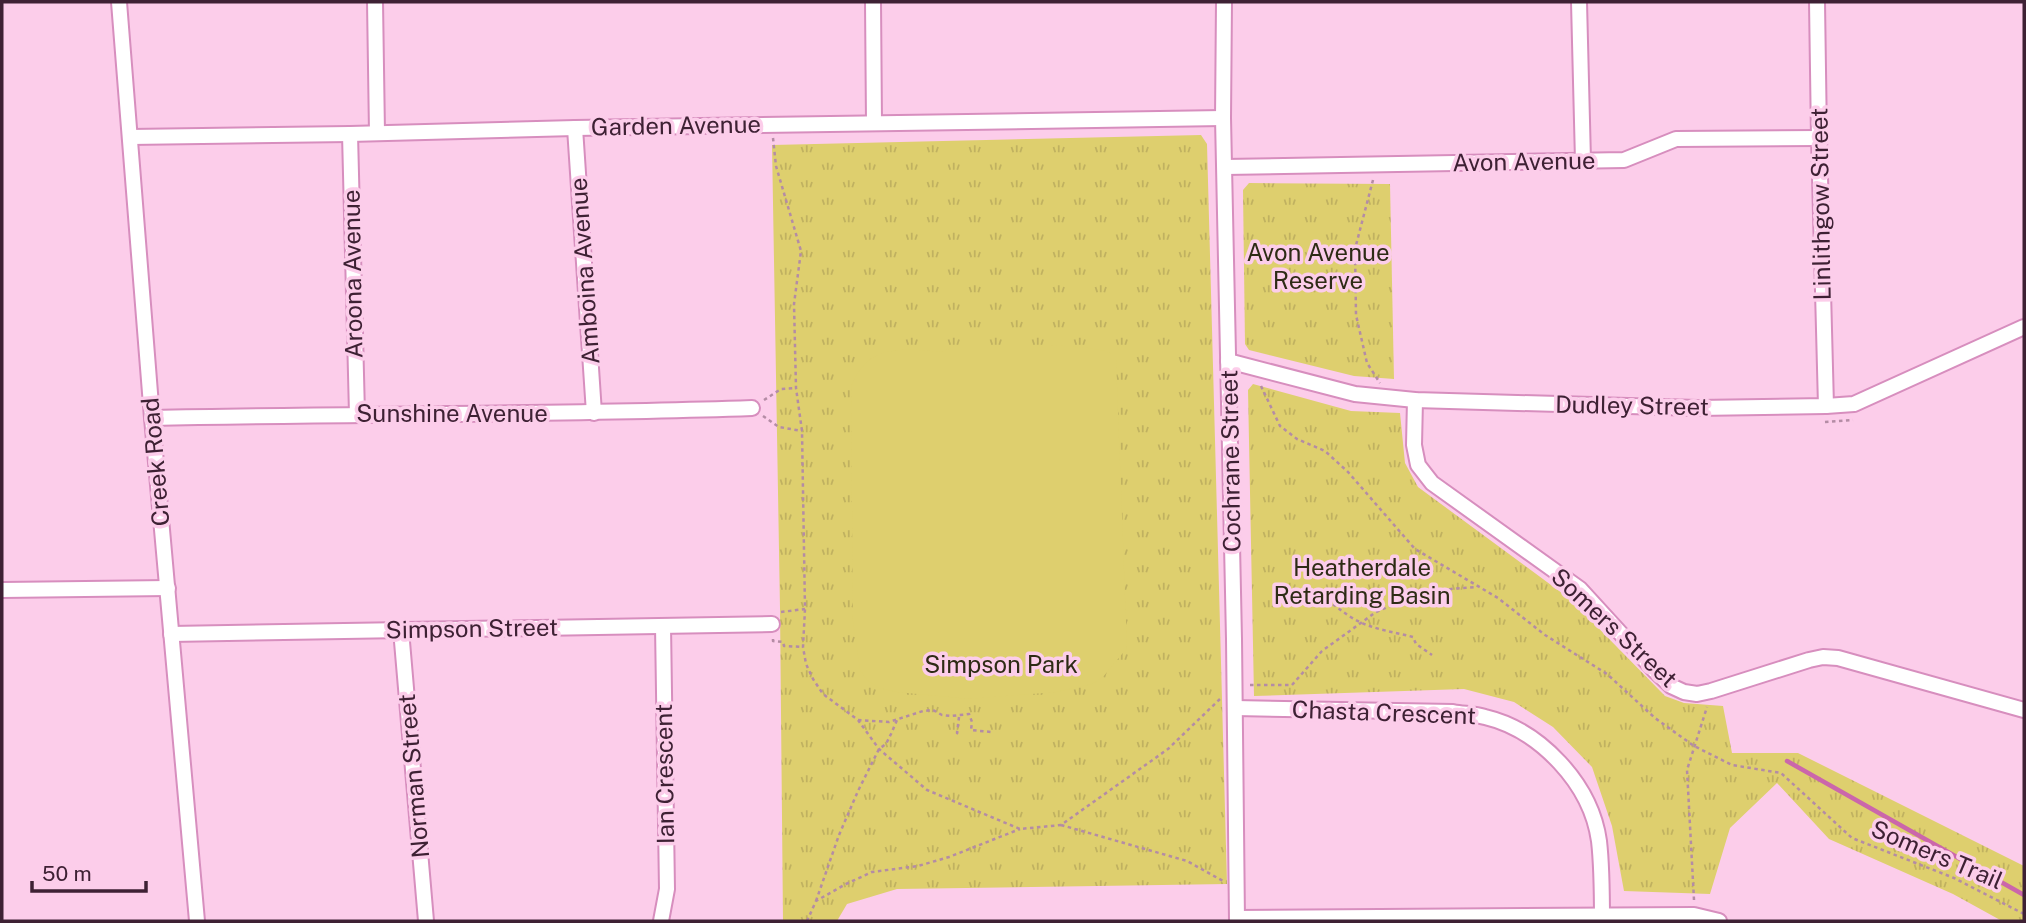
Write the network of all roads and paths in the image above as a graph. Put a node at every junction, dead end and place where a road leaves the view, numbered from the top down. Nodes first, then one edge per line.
1 (119, 2) edge
2 (375, 2) edge
3 (873, 2) edge
4 (1224, 2) edge
5 (1579, 2) edge
6 (1817, 2) edge
7 (1223, 118) junction
8 (874, 123) junction
9 (772, 125) junction
10 (575, 128) junction
11 (377, 133) junction
12 (350, 134) junction
13 (130, 137) junction
14 (1819, 138) junction
15 (1583, 161) junction
16 (1376, 163) junction
17 (1225, 167) junction
18 (2024, 327) edge
19 (1228, 361) junction
20 (1253, 368) junction
21 (796, 388) junction
22 (1389, 397) junction
23 (1415, 400) junction
24 (1826, 406) junction
25 (752, 408) junction
26 (594, 413) junction
27 (357, 414) junction
28 (1860, 417) dead end
29 (152, 418) junction
30 (1814, 422) dead end
31 (802, 431) junction
32 (1477, 587) junction
33 (168, 588) junction
34 (2, 590) edge
35 (1321, 597) dead end
36 (1362, 623) junction
37 (772, 624) dead end
38 (663, 626) junction
39 (401, 630) junction
40 (172, 634) junction
41 (1432, 655) dead end
42 (1235, 685) junction
43 (1711, 691) junction
44 (1235, 708) junction
45 (2024, 710) edge
46 (959, 716) junction
47 (858, 720) junction
48 (897, 720) junction
49 (991, 732) dead end
50 (960, 735) dead end
51 (1694, 746) junction
52 (879, 749) junction
53 (1061, 825) junction
54 (1020, 829) junction
55 (1237, 884) junction
56 (816, 901) junction
57 (2024, 914) edge
58 (1694, 915) junction
59 (1602, 918) edge
60 (1237, 920) edge
61 (197, 921) edge
62 (426, 921) edge
63 (661, 921) edge
64 (807, 921) edge
65 (1719, 921) edge

1 - 13 street, Creek Road
2 - 11 street
3 - 8 street
4 - 7 street, Cochrane Street
5 - 15 street
6 - 14 street, Linlithgow Street
7 - 8 street, Garden Avenue
7 - 17 street, Cochrane Street
8 - 9 street, Garden Avenue
9 - 10 street, Garden Avenue
9 - 21 path
10 - 11 street, Garden Avenue
10 - 26 street, Amboina Avenue
11 - 12 street, Garden Avenue
12 - 13 street, Garden Avenue
12 - 27 street, Aroona Avenue
13 - 29 street, Creek Road
14 - 15 street, Avon Avenue
14 - 24 street, Linlithgow Street
15 - 16 street, Avon Avenue
16 - 17 street, Avon Avenue
16 - 22 path
17 - 19 street, Cochrane Street
18 - 24 street, Dudley Street
19 - 20 street, Dudley Street
19 - 42 street, Cochrane Street
20 - 22 street, Dudley Street
20 - 32 path, Somers Trail
21 - 25 path
21 - 31 path
22 - 23 street, Dudley Street
23 - 24 street, Dudley Street
23 - 43 street, Somers Street
25 - 26 street, Sunshine Avenue
25 - 31 path
26 - 27 street, Sunshine Avenue
27 - 29 street, Sunshine Avenue
28 - 30 path
29 - 33 street, Creek Road
31 - 47 path
32 - 36 path
32 - 51 path, Somers Trail
33 - 34 street
33 - 40 street, Creek Road
35 - 36 path
36 - 41 path
36 - 42 path
37 - 38 street, Simpson Street
38 - 39 street, Simpson Street
38 - 63 street, Ian Crescent
39 - 40 street, Simpson Street
39 - 62 street, Norman Street
40 - 61 street, Creek Road
42 - 44 street, Cochrane Street
42 - 53 path
43 - 45 street, Somers Street
43 - 51 path
44 - 55 street, Cochrane Street
44 - 59 street, Chasta Crescent
46 - 48 path
46 - 49 path
46 - 50 path
47 - 48 path
47 - 52 path
48 - 52 path
51 - 57 path, Somers Trail
51 - 58 path
52 - 54 path
52 - 56 path
53 - 54 path
53 - 55 path
54 - 56 path
55 - 60 street, Cochrane Street
56 - 64 path
58 - 59 street
58 - 65 street
59 - 60 street

